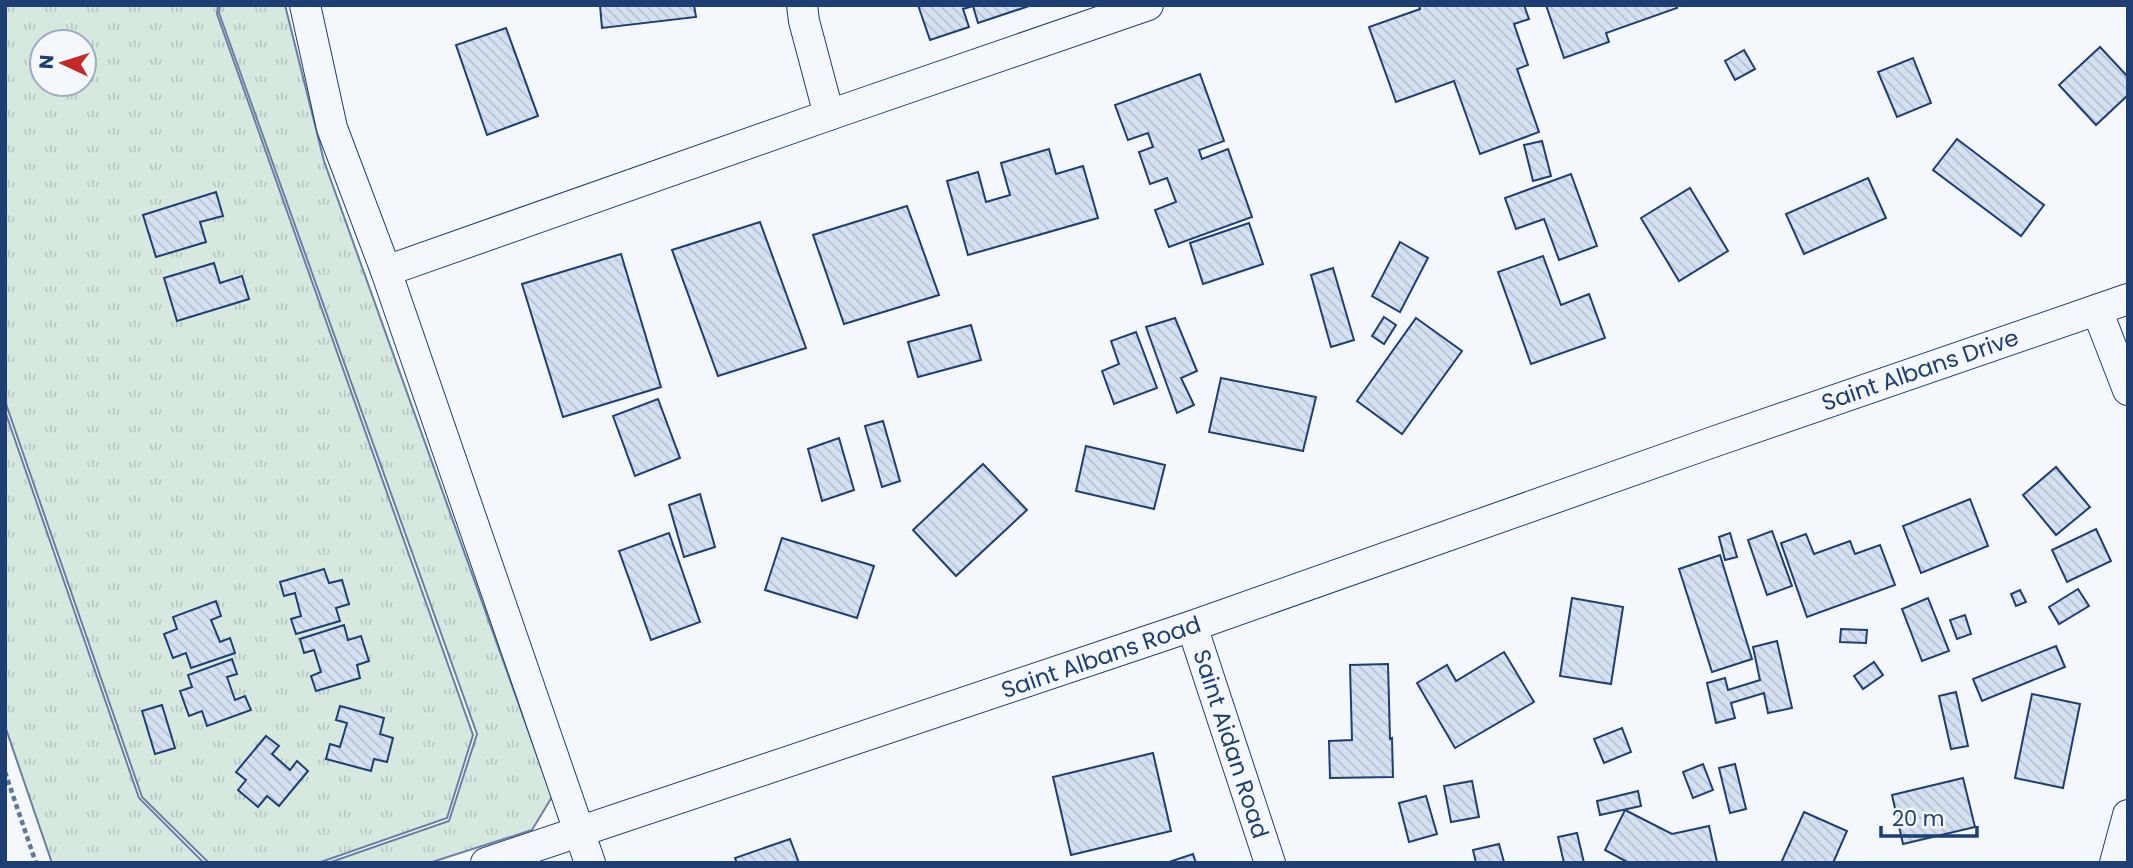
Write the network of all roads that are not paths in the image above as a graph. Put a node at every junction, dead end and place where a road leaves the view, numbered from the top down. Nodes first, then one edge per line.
1 (305, 5) edge
2 (802, 5) edge
3 (1148, 5) edge
4 (829, 114) junction
5 (386, 271) junction
6 (2128, 299) edge
7 (2097, 310) junction
8 (2128, 390) edge
9 (1713, 442) joint
10 (1192, 626) junction
11 (2128, 816) edge
12 (579, 832) junction
13 (486, 863) edge
14 (590, 863) edge
15 (1270, 863) edge
16 (2115, 863) edge

1 - 5 street
2 - 4 street
3 - 4 street
4 - 5 street
5 - 12 street
6 - 7 street, Saint Albans Drive
7 - 8 street
7 - 9 street, Saint Albans Drive
9 - 10 street, Saint Albans Road
10 - 12 street, Saint Albans Road
10 - 15 street, Saint Aidan Road
11 - 16 street
12 - 13 street, Saint Albans Road
12 - 14 street

